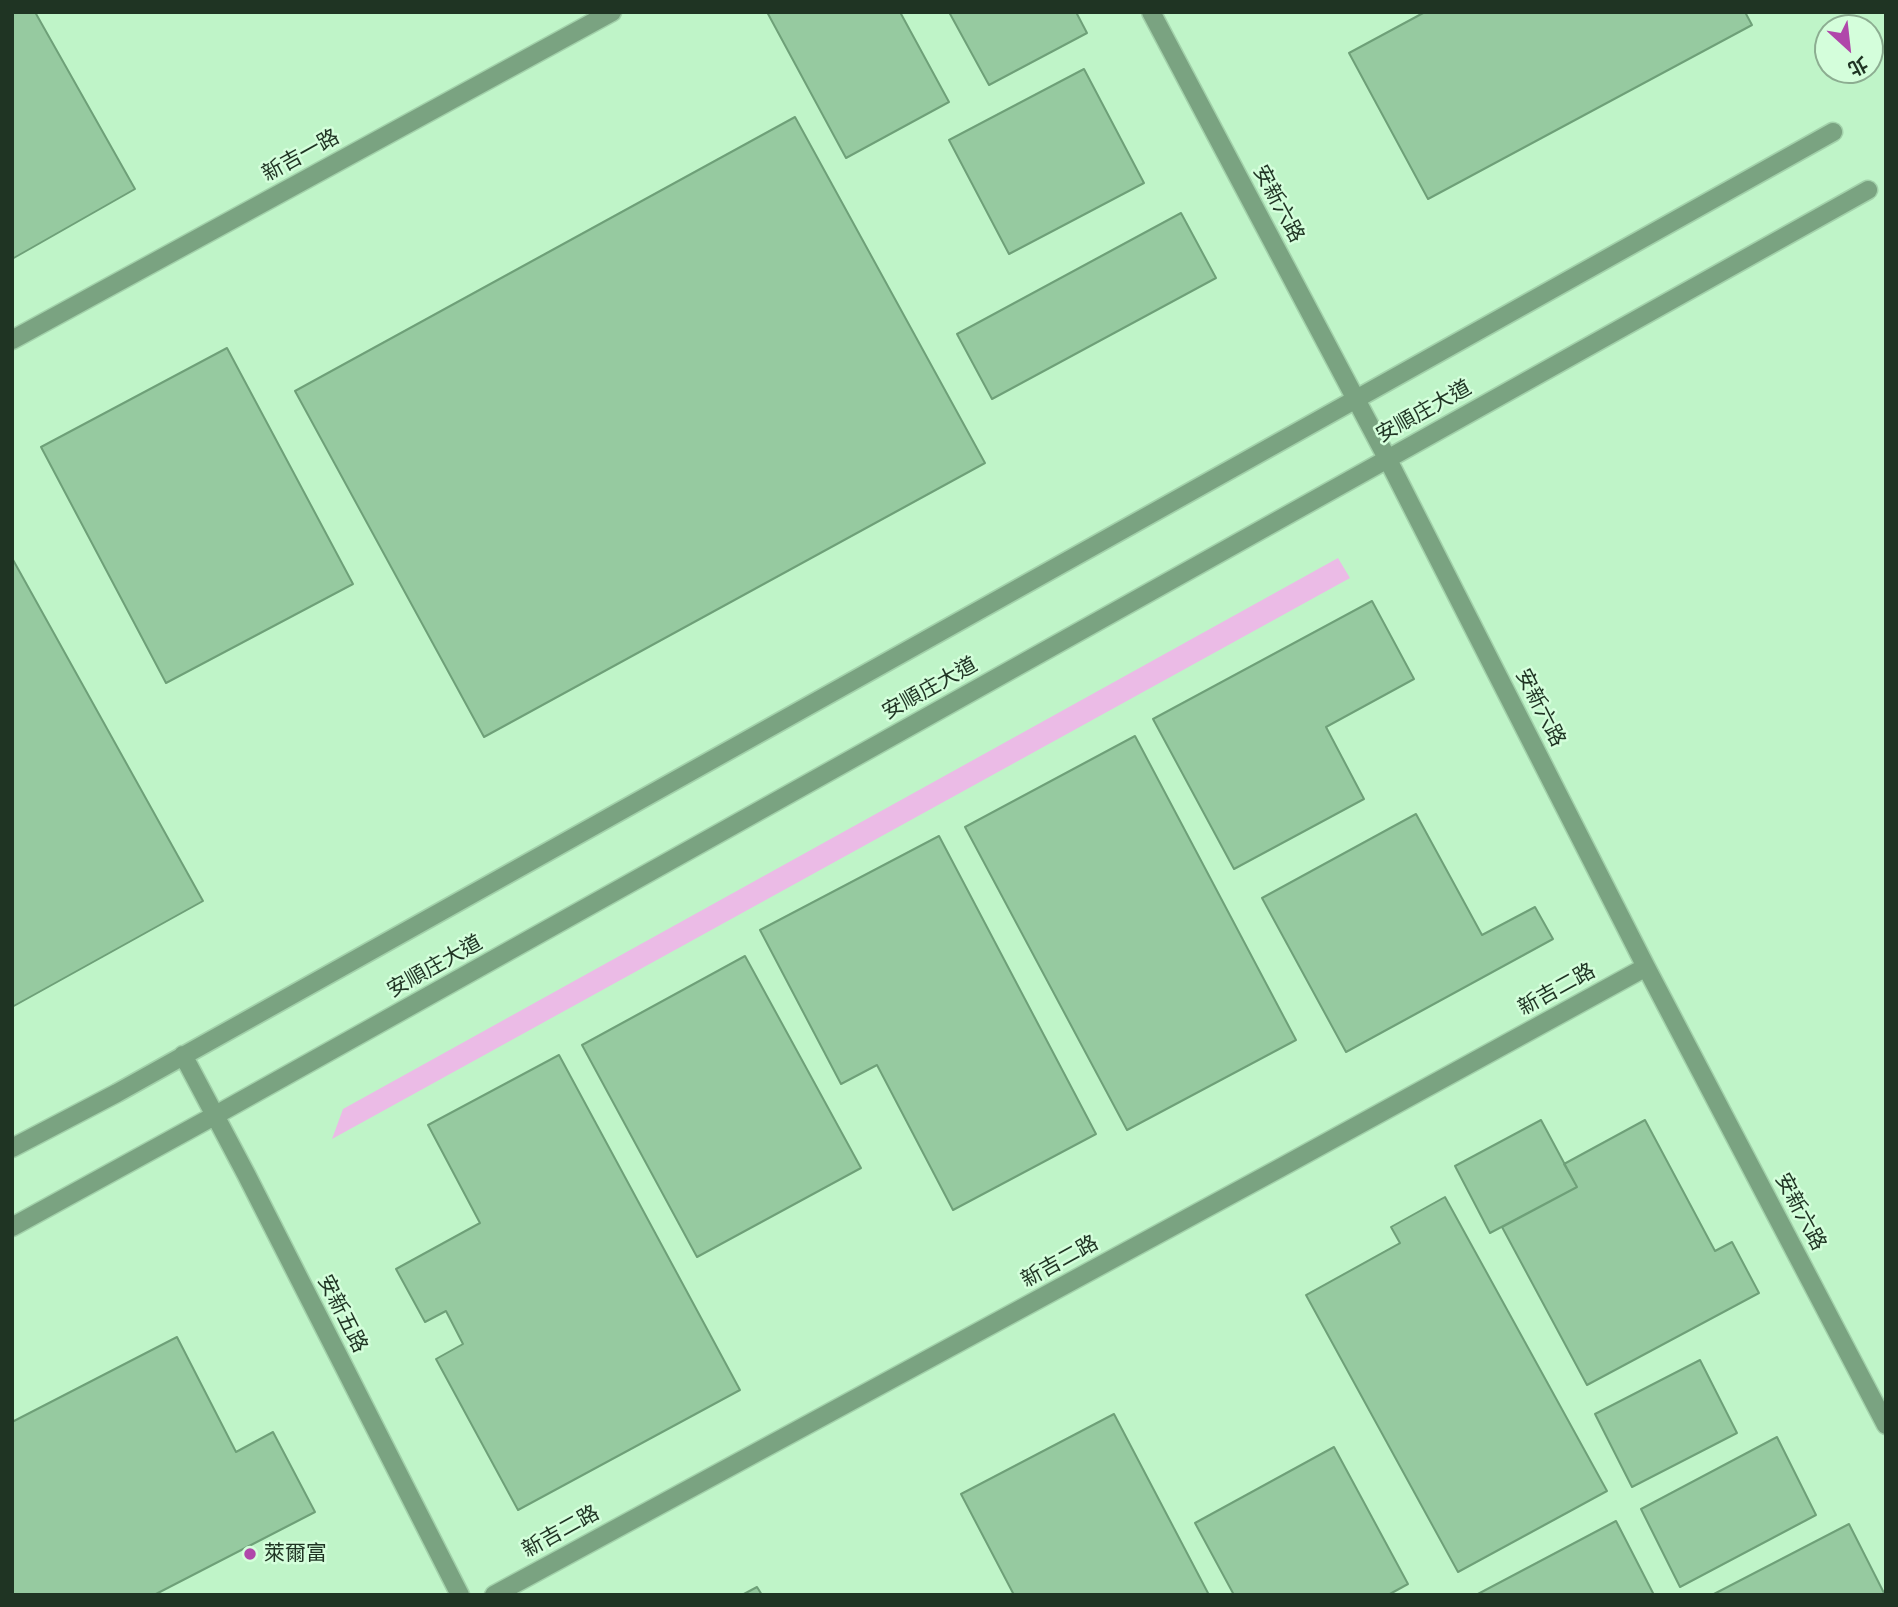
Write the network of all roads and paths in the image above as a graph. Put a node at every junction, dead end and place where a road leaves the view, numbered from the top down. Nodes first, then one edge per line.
1 (612, 12) edge
2 (1151, 12) edge
3 (1833, 132) dead end
4 (1868, 190) dead end
5 (12, 340) edge
6 (1356, 399) junction
7 (1387, 458) junction
8 (1646, 967) junction
9 (183, 1055) junction
10 (214, 1116) junction
11 (12, 1148) edge
12 (12, 1227) edge
13 (1886, 1425) edge
14 (460, 1595) edge
15 (494, 1595) edge

1 - 5 street, 新吉一路
2 - 6 street, 安新六路
3 - 6 street
4 - 7 street, 安順庄大道
6 - 7 street, 安新六路
6 - 9 street
7 - 8 street, 安新六路
7 - 10 street, 安順庄大道
8 - 13 street, 安新六路
8 - 15 street, 新吉二路
9 - 10 street, 安新五路
9 - 11 street
10 - 12 street, 安順庄大道
10 - 14 street, 安新五路

